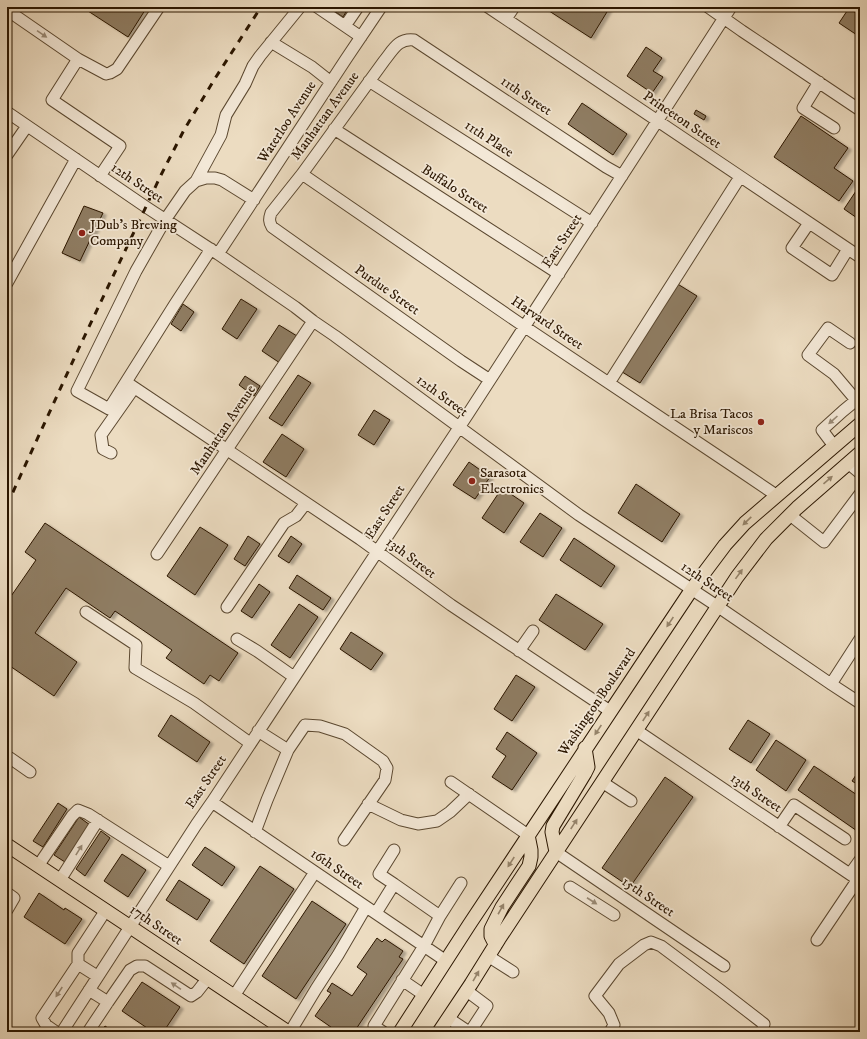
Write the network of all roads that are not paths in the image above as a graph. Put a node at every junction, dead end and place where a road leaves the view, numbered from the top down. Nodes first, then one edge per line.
1 (159, 7) edge
2 (300, 7) edge
3 (317, 7) edge
4 (358, 7) edge
5 (381, 7) edge
6 (488, 7) edge
7 (514, 7) edge
8 (708, 7) edge
9 (732, 7) edge
10 (10, 12) edge
11 (724, 18) junction
12 (506, 19) junction
13 (345, 26) junction
14 (361, 37) junction
15 (414, 40) joint
16 (271, 42) junction
17 (78, 59) junction
18 (369, 81) junction
19 (331, 82) junction
20 (819, 82) junction
21 (860, 110) edge
22 (7, 112) edge
23 (658, 121) junction
24 (27, 126) junction
25 (834, 128) dead end
26 (334, 129) junction
27 (7, 155) edge
28 (76, 159) junction
29 (302, 174) junction
30 (100, 176) junction
31 (622, 176) junction
32 (740, 177) junction
33 (196, 181) junction
34 (254, 200) junction
35 (165, 220) junction
36 (270, 222) joint
37 (592, 223) junction
38 (809, 223) junction
39 (848, 249) junction
40 (215, 252) junction
41 (860, 257) edge
42 (559, 274) junction
43 (7, 283) edge
44 (313, 321) junction
45 (525, 326) junction
46 (850, 343) dead end
47 (490, 380) junction
48 (609, 383) junction
49 (130, 385) junction
50 (858, 399) edge
51 (860, 424) edge
52 (459, 427) junction
53 (834, 446) junction
54 (227, 451) junction
55 (111, 453) dead end
56 (860, 453) edge
57 (848, 463) junction
58 (860, 473) edge
59 (860, 494) edge
60 (776, 495) junction
61 (306, 504) junction
62 (790, 515) junction
63 (377, 551) junction
64 (157, 554) dead end
65 (692, 590) junction
66 (717, 606) junction
67 (227, 607) dead end
68 (86, 612) dead end
69 (532, 631) dead end
70 (237, 639) dead end
71 (860, 639) edge
72 (519, 651) junction
73 (294, 676) junction
74 (831, 684) junction
75 (860, 703) edge
76 (610, 711) junction
77 (636, 730) junction
78 (258, 731) junction
79 (250, 743) junction
80 (585, 748) junction
81 (288, 750) junction
82 (7, 758) edge
83 (30, 772) dead end
84 (451, 782) dead end
85 (602, 782) junction
86 (468, 794) junction
87 (631, 801) dead end
88 (212, 802) junction
89 (368, 804) junction
90 (98, 820) junction
91 (779, 827) junction
92 (255, 832) junction
93 (528, 835) junction
94 (845, 839) dead end
95 (344, 840) dead end
96 (7, 846) edge
97 (394, 850) dead end
98 (556, 852) junction
99 (860, 860) edge
100 (38, 866) junction
101 (168, 866) junction
102 (315, 872) junction
103 (856, 878) edge
104 (60, 880) junction
105 (462, 883) dead end
106 (394, 884) junction
107 (570, 887) dead end
108 (7, 894) edge
109 (7, 910) edge
110 (106, 910) junction
111 (371, 910) junction
112 (614, 915) dead end
113 (440, 916) junction
114 (130, 926) junction
115 (817, 940) dead end
116 (496, 944) junction
117 (424, 946) junction
118 (488, 956) junction
119 (446, 961) junction
120 (77, 965) junction
121 (724, 966) dead end
122 (513, 972) dead end
123 (97, 976) junction
124 (208, 978) junction
125 (402, 980) junction
126 (89, 990) junction
127 (467, 991) junction
128 (424, 995) junction
129 (234, 996) junction
130 (108, 1002) junction
131 (448, 1018) junction
132 (56, 1032) edge
133 (62, 1032) edge
134 (88, 1032) edge
135 (289, 1032) edge
136 (383, 1032) edge
137 (400, 1032) edge
138 (439, 1032) edge
139 (469, 1032) edge
140 (610, 1032) edge
141 (762, 1032) edge

1 - 17 street
2 - 16 street
3 - 13 street
4 - 13 street
5 - 14 street, Waterloo Avenue
6 - 12 street, Princeton Street
7 - 12 street
8 - 11 street
9 - 11 street, East Street
10 -> 17 street
11 - 20 street
11 - 23 street, East Street
12 - 23 street, Princeton Street
13 - 14 street
14 - 19 street, Waterloo Avenue
15 - 18 street, Manhattan Avenue
15 - 31 street, 11th Street
16 - 19 street
16 - 33 street
17 - 30 street
18 - 26 street, Manhattan Avenue
18 - 37 street, 11th Place
19 - 34 street, Waterloo Avenue
20 - 21 street
20 - 25 street
22 - 24 street, 12th Street
23 - 31 street, East Street
23 - 32 street, Princeton Street
24 - 27 street
24 - 28 street, 12th Street
26 - 29 street, Manhattan Avenue
26 - 42 street, Buffalo Street
28 - 30 street, 12th Street
28 - 43 street
29 - 36 street, Manhattan Avenue
29 - 45 street, Harvard Street
30 - 35 street, 12th Street
31 - 37 street, East Street
32 - 38 street, Princeton Street
32 - 48 street
33 - 34 street
33 - 35 street
34 - 40 street, Waterloo Avenue
35 - 40 street, 12th Street
35 - 49 street
36 - 47 street, Purdue Street
37 - 42 street, East Street
38 - 39 street, Princeton Street
38 - 39 street
39 - 41 street, Princeton Street
40 - 44 street, 12th Street
40 - 49 street, Waterloo Avenue
42 - 45 street, East Street
44 - 52 street, 12th Street
44 - 54 street, Manhattan Avenue
45 - 47 street, East Street
45 - 48 street, Harvard Street
46 - 50 street
47 - 52 street, East Street
48 - 60 street, Harvard Street
49 - 54 street, 13th Street
49 - 55 street
50 -> 53 street
51 - 53 main road, Washington Boulevard
52 - 63 street, East Street
52 - 65 street, 12th Street
53 - 60 main road, Washington Boulevard
54 - 61 street, 13th Street
54 - 64 street, Manhattan Avenue
56 - 57 main road
57 - 58 street
62 -> 57 main road
59 - 62 street
60 -> 65 main road, Washington Boulevard
61 - 63 street, 13th Street
61 - 67 street
66 -> 62 main road
63 - 72 street, 13th Street
63 - 73 street, East Street
65 - 66 street, 12th Street
65 -> 76 main road, Washington Boulevard
66 - 74 street, 12th Street
77 -> 66 main road
68 - 79 street
69 - 72 street
70 - 73 street
71 - 74 street
72 - 76 street, 13th Street
73 - 78 street, East Street
74 - 75 street, 12th Street
76 -> 80 main road, Washington Boulevard
77 - 85 main road
77 - 91 street, 13th Street
78 - 79 street, East Street
78 - 81 street
79 - 88 street, East Street
80 - 93 main road, Washington Boulevard
80 - 98 main road
81 - 89 street
81 - 92 street
82 - 83 street
84 - 86 street
85 - 87 street
98 -> 85 main road
86 - 89 street
86 - 93 street
88 - 92 street, 16th Street
88 - 101 street, East Street
89 - 95 street
90 - 100 street
90 - 101 street
104 -> 90 street
91 - 94 street
91 - 103 street, 13th Street
92 - 102 street, 16th Street
116 -> 93 main road
93 -> 119 main road, Washington Boulevard
96 - 100 main road, 17th Street
97 - 106 street
98 - 116 main road
98 - 121 street, 15th Street
99 - 103 street
100 - 104 main road, 17th Street
101 - 114 street, East Street
102 - 111 street, 16th Street
102 - 129 street
103 - 115 street
104 - 110 main road, 17th Street
105 - 113 street
106 - 111 street
106 - 113 street
107 -> 112 street
108 - 109 street
110 - 114 main road, 17th Street
110 - 120 street
111 - 117 street, 16th Street
111 - 135 street
113 - 117 street
114 - 123 street, East Street
114 - 124 main road, 17th Street
116 - 118 main road
117 - 119 street, 16th Street
117 - 125 street
118 - 122 street
127 -> 118 main road
119 - 128 main road, Washington Boulevard
120 - 123 street
120 -> 132 street
123 - 126 street, East Street
124 - 129 main road, 17th Street
124 -> 130 street
125 - 128 street
125 - 136 street
126 - 130 street
126 - 133 street, East Street
127 - 131 main road
127 - 139 street
128 - 137 main road, Washington Boulevard
129 - 135 main road, 17th Street
130 - 134 street
131 - 138 main road
131 - 139 street
140 - 141 street

